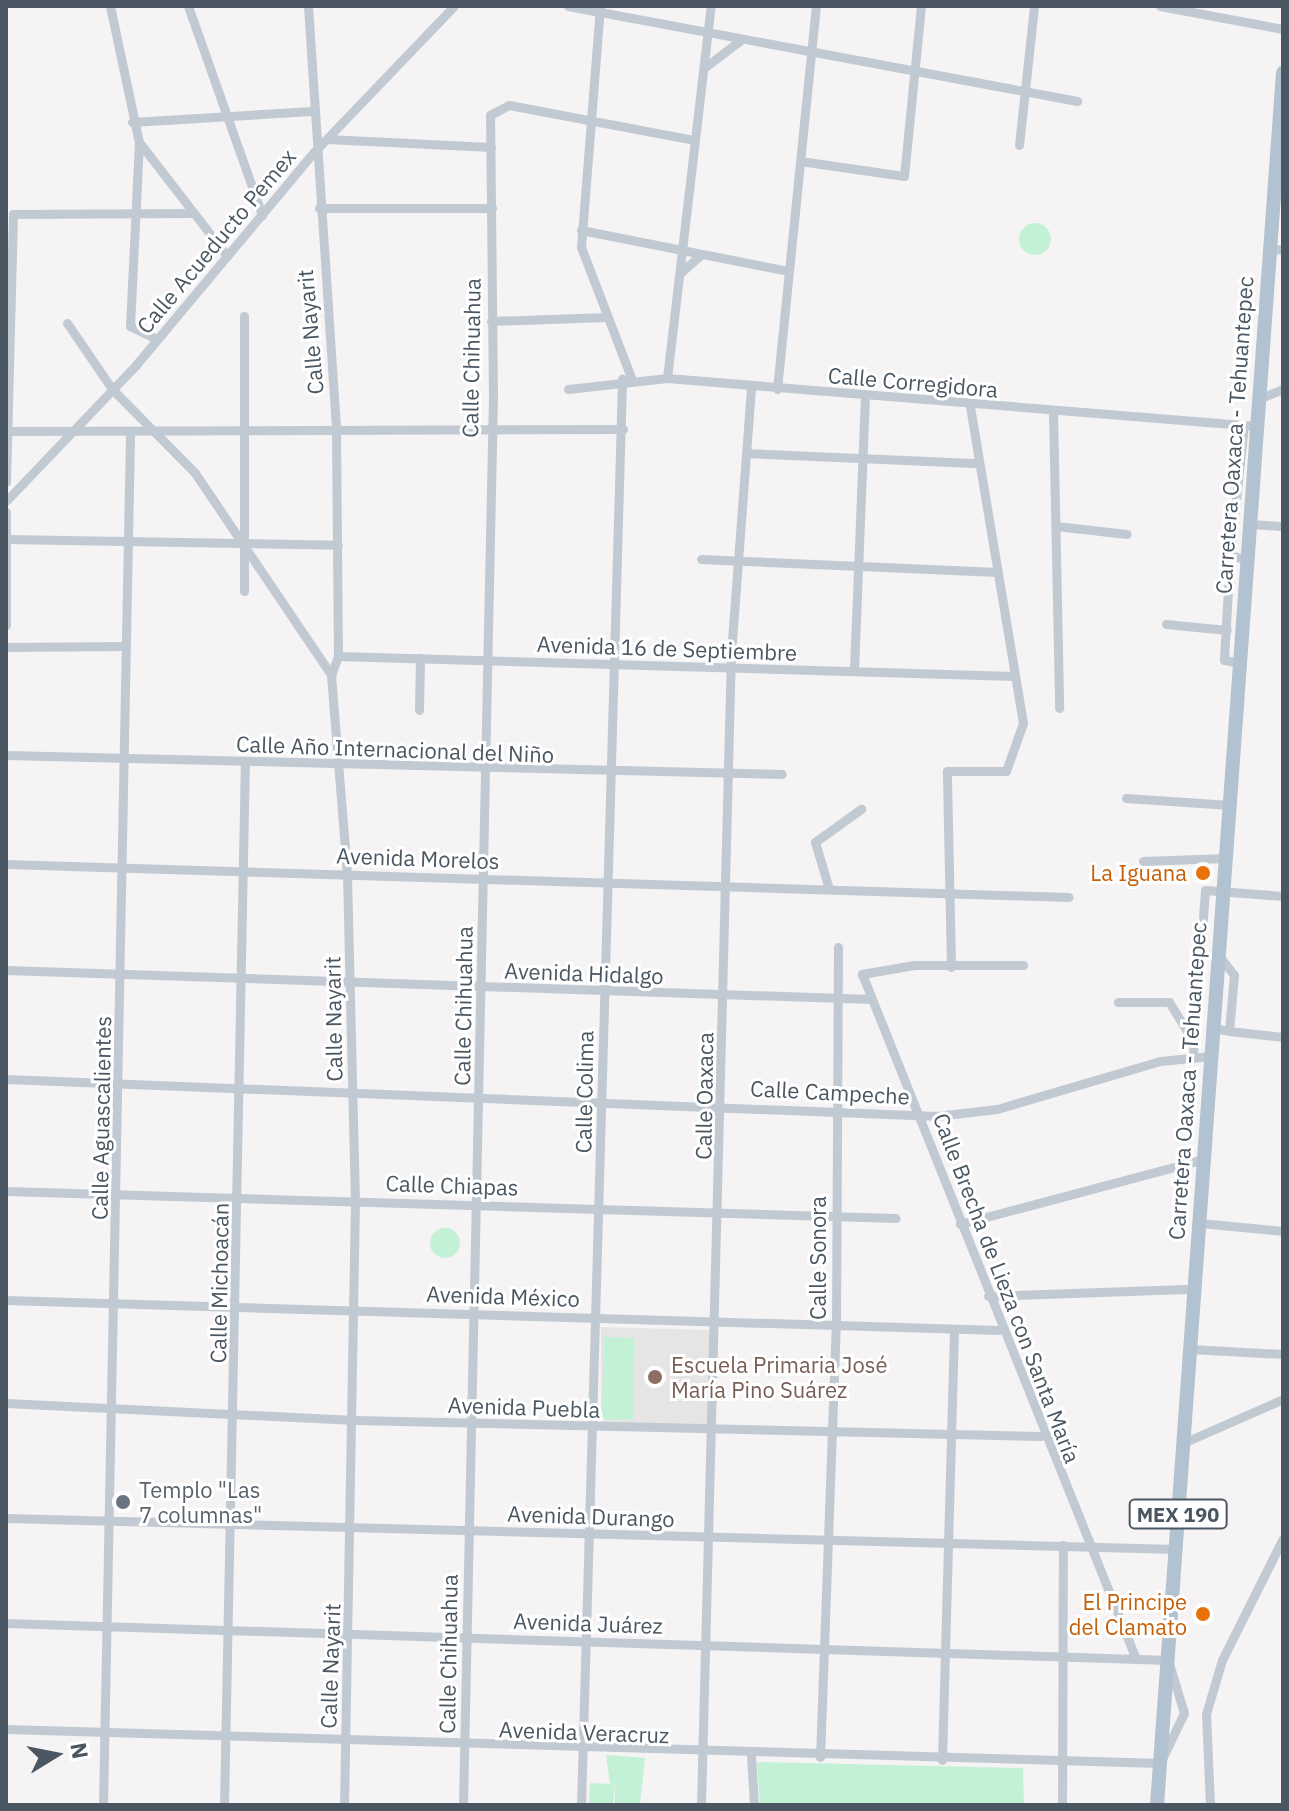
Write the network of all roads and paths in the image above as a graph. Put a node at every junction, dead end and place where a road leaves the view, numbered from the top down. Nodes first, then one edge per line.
1 (110, 6) edge
2 (188, 6) edge
3 (308, 6) edge
4 (454, 6) edge
5 (568, 6) edge
6 (711, 6) edge
7 (816, 6) edge
8 (921, 6) edge
9 (1034, 6) edge
10 (1160, 6) edge
11 (599, 9) edge
12 (1283, 29) edge
13 (708, 30) junction
14 (742, 39) junction
15 (812, 53) junction
16 (704, 68) junction
17 (914, 68) junction
18 (1283, 73) edge
19 (1023, 91) junction
20 (1077, 101) dead end
21 (1282, 105) edge
22 (312, 111) junction
23 (226, 116) junction
24 (589, 120) junction
25 (132, 122) junction
26 (327, 139) junction
27 (695, 140) junction
28 (139, 142) junction
29 (1019, 145) dead end
30 (491, 147) junction
31 (314, 152) junction
32 (800, 161) junction
33 (319, 208) junction
34 (492, 208) junction
35 (134, 212) junction
36 (191, 213) junction
37 (262, 215) junction
38 (581, 230) junction
39 (683, 249) junction
40 (1276, 250) edge
41 (701, 255) junction
42 (227, 256) junction
43 (789, 271) junction
44 (680, 273) junction
45 (244, 316) dead end
46 (607, 317) junction
47 (491, 321) junction
48 (8, 323) edge
49 (67, 323) dead end
50 (157, 339) junction
51 (626, 378) junction
52 (667, 378) junction
53 (751, 388) junction
54 (112, 389) junction
55 (568, 389) dead end
56 (777, 389) junction
57 (1283, 389) edge
58 (865, 396) junction
59 (1258, 399) junction
60 (970, 405) junction
61 (1053, 411) junction
62 (1250, 426) junction
63 (623, 429) junction
64 (73, 430) junction
65 (488, 430) junction
66 (7, 431) edge
67 (130, 431) junction
68 (150, 431) junction
69 (247, 432) junction
70 (336, 432) junction
71 (746, 453) junction
72 (863, 457) junction
73 (979, 463) junction
74 (6, 482) edge
75 (6, 501) edge
76 (6, 512) edge
77 (1251, 524) junction
78 (1056, 526) junction
79 (1283, 526) edge
80 (1127, 534) dead end
81 (7, 539) edge
82 (127, 542) junction
83 (246, 542) junction
84 (338, 545) junction
85 (1230, 555) junction
86 (701, 559) dead end
87 (1248, 560) junction
88 (739, 561) junction
89 (860, 565) junction
90 (998, 572) junction
91 (244, 591) dead end
92 (1228, 604) junction
93 (1244, 609) junction
94 (1166, 624) dead end
95 (6, 625) edge
96 (1227, 630) junction
97 (125, 646) junction
98 (6, 647) edge
99 (338, 656) junction
100 (420, 658) junction
101 (486, 661) junction
102 (616, 663) junction
103 (1241, 663) junction
104 (731, 666) junction
105 (854, 670) junction
106 (331, 675) junction
107 (1015, 676) junction
108 (1059, 708) dead end
109 (419, 710) dead end
110 (6, 755) edge
111 (124, 759) junction
112 (245, 763) junction
113 (342, 768) junction
114 (484, 769) junction
115 (612, 773) junction
116 (730, 773) junction
117 (782, 774) dead end
118 (1126, 798) dead end
119 (1230, 805) junction
120 (861, 809) dead end
121 (1226, 858) junction
122 (1143, 861) dead end
123 (6, 864) edge
124 (121, 866) junction
125 (244, 870) junction
126 (347, 875) junction
127 (483, 878) junction
128 (608, 883) junction
129 (728, 887) junction
130 (829, 889) junction
131 (947, 890) junction
132 (1224, 891) junction
133 (1283, 896) edge
134 (1068, 897) dead end
135 (838, 947) dead end
136 (1219, 956) junction
137 (1023, 965) dead end
138 (951, 967) junction
139 (6, 970) edge
140 (122, 976) junction
141 (240, 981) junction
142 (351, 985) junction
143 (482, 987) junction
144 (604, 993) junction
145 (724, 996) junction
146 (839, 998) junction
147 (872, 999) junction
148 (1118, 1002) dead end
149 (1214, 1028) junction
150 (1229, 1031) junction
151 (1283, 1037) edge
152 (1194, 1049) junction
153 (1212, 1056) junction
154 (6, 1079) edge
155 (120, 1082) junction
156 (240, 1089) junction
157 (352, 1091) junction
158 (479, 1095) junction
159 (602, 1100) junction
160 (721, 1105) junction
161 (838, 1111) junction
162 (921, 1115) junction
163 (1204, 1159) junction
164 (6, 1191) edge
165 (118, 1191) junction
166 (239, 1196) junction
167 (355, 1201) junction
168 (476, 1204) junction
169 (599, 1208) junction
170 (719, 1212) junction
171 (835, 1216) junction
172 (896, 1218) dead end
173 (1199, 1223) junction
174 (960, 1224) junction
175 (1283, 1231) edge
176 (1193, 1289) junction
177 (988, 1296) junction
178 (6, 1300) edge
179 (116, 1304) junction
180 (239, 1305) junction
181 (355, 1309) junction
182 (472, 1312) junction
183 (596, 1318) junction
184 (715, 1322) junction
185 (836, 1326) junction
186 (954, 1330) junction
187 (999, 1330) junction
188 (1190, 1349) junction
189 (1283, 1354) edge
190 (1283, 1399) edge
191 (6, 1403) edge
192 (116, 1411) junction
193 (233, 1416) junction
194 (355, 1420) junction
195 (470, 1423) junction
196 (595, 1427) junction
197 (713, 1430) junction
198 (832, 1433) junction
199 (949, 1434) junction
200 (1041, 1436) junction
201 (1183, 1443) junction
202 (6, 1518) edge
203 (111, 1520) junction
204 (230, 1525) junction
205 (352, 1527) junction
206 (468, 1530) junction
207 (590, 1533) junction
208 (707, 1538) junction
209 (1283, 1538) edge
210 (828, 1540) junction
211 (947, 1543) junction
212 (1063, 1545) junction
213 (1092, 1547) junction
214 (1176, 1549) junction
215 (6, 1623) edge
216 (109, 1626) junction
217 (227, 1629) junction
218 (349, 1632) junction
219 (466, 1635) junction
220 (587, 1642) junction
221 (706, 1645) junction
222 (824, 1649) junction
223 (945, 1653) junction
224 (1064, 1657) junction
225 (1136, 1659) junction
226 (1168, 1660) junction
227 (1184, 1713) junction
228 (1206, 1714) junction
229 (6, 1729) edge
230 (105, 1733) junction
231 (226, 1737) junction
232 (345, 1741) junction
233 (464, 1745) junction
234 (584, 1751) junction
235 (702, 1754) junction
236 (751, 1755) junction
237 (820, 1757) junction
238 (942, 1760) junction
239 (1064, 1761) junction
240 (1160, 1763) junction
241 (103, 1805) edge
242 (224, 1805) edge
243 (344, 1805) edge
244 (463, 1805) edge
245 (581, 1805) edge
246 (701, 1805) edge
247 (754, 1805) edge
248 (1062, 1805) edge
249 (1157, 1805) edge
250 (1210, 1805) edge

1 - 25 street
2 - 23 street
3 - 22 street, Calle Nayarit
4 - 26 street, Calle Acueducto Pemex
5 - 11 street
6 - 13 street
7 - 15 street
8 - 17 street
9 - 19 street
10 - 12 street
11 - 13 street
11 - 24 street
13 - 14 street
13 - 16 street
14 - 15 street
14 - 16 street
15 - 17 street
15 - 32 street
16 - 27 street
17 - 19 street
17 - 32 street
18 - 21 main road, Carretera Oaxaca - Tehuantepec / MEX 190
19 - 20 street
19 - 29 street
21 - 40 main road, Carretera Oaxaca - Tehuantepec / MEX 190
22 - 23 street
22 - 31 street, Calle Nayarit
23 - 25 street
23 - 37 street
24 - 27 street
24 - 30 street, Calle Chihuahua
24 - 38 street
25 - 28 street
26 - 30 street
26 - 31 street, Calle Acueducto Pemex
27 - 39 street
28 - 35 street
28 - 36 street
30 - 34 street, Calle Chihuahua
31 - 33 street, Calle Nayarit
31 - 37 street, Calle Acueducto Pemex
32 - 43 street
33 - 34 street
33 - 70 street, Calle Nayarit
34 - 47 street, Calle Chihuahua
35 - 36 street
35 - 48 street
35 - 50 street
36 - 42 street
37 - 42 street, Calle Acueducto Pemex
38 - 39 street
38 - 46 street
39 - 41 street
39 - 44 street
40 - 59 main road, Carretera Oaxaca - Tehuantepec / MEX 190
41 - 43 street
41 - 44 street
42 - 50 street, Calle Acueducto Pemex
43 - 56 street
44 - 52 street
45 - 69 street
46 - 47 street
46 - 51 street
47 - 65 street, Calle Chihuahua
48 - 66 street
49 - 54 street, Calle Nayarit
50 - 54 street, Calle Acueducto Pemex
51 - 52 street, Calle Corregidora
51 - 55 street, Calle Corregidora
51 - 63 street, Calle Colima
52 - 53 street, Calle Corregidora
53 - 56 street, Calle Corregidora
53 - 71 street, Calle Oaxaca
54 - 64 street, Calle Acueducto Pemex
54 - 68 street, Calle Nayarit
56 - 58 street, Calle Corregidora
57 - 59 street
58 - 60 street, Calle Corregidora
58 - 72 street
59 - 62 main road, Carretera Oaxaca - Tehuantepec / MEX 190
60 - 61 street, Calle Corregidora
60 - 73 street
61 - 62 street, Calle Corregidora
61 - 78 street
62 - 77 main road, Carretera Oaxaca - Tehuantepec / MEX 190
62 - 85 street
63 - 65 street
63 - 102 street, Calle Colima
64 - 66 street
64 - 67 street
64 - 75 street, Calle Acueducto Pemex
65 - 70 street
65 - 101 street, Calle Chihuahua
66 - 74 street
67 - 68 street
67 - 82 street, Calle Aguascalientes
68 - 69 street
68 - 83 street, Calle Nayarit
69 - 70 street
69 - 83 street
70 - 84 street, Calle Nayarit
71 - 72 street
71 - 88 street, Calle Oaxaca
72 - 73 street
72 - 89 street
73 - 90 street
76 - 81 street
77 - 79 street
77 - 87 main road, Carretera Oaxaca - Tehuantepec / MEX 190
78 - 80 street
78 - 108 street
81 - 82 street
81 - 95 street
82 - 83 street
82 - 97 street, Calle Aguascalientes
83 - 84 street
83 - 91 street
83 - 106 street, Calle Nayarit
84 - 99 street, Calle Nayarit
85 - 87 street
85 - 92 street
86 - 88 street
87 - 93 main road, Carretera Oaxaca - Tehuantepec / MEX 190
88 - 89 street
88 - 104 street, Calle Oaxaca
89 - 90 street
89 - 105 street
90 - 107 street
92 - 93 street
92 - 96 street
93 - 103 main road, Carretera Oaxaca - Tehuantepec / MEX 190
94 - 96 street
96 - 103 street
97 - 98 street
97 - 111 street, Calle Aguascalientes
99 - 100 street, Avenida 16 de Septiembre
99 - 106 street
100 - 101 street, Avenida 16 de Septiembre
100 - 109 street
101 - 102 street, Avenida 16 de Septiembre
101 - 114 street, Calle Chihuahua
102 - 104 street, Avenida 16 de Septiembre
102 - 115 street, Calle Colima
103 - 119 main road, Carretera Oaxaca - Tehuantepec / MEX 190
104 - 105 street, Avenida 16 de Septiembre
104 - 116 street, Calle Oaxaca
105 - 107 street, Avenida 16 de Septiembre
106 - 113 street, Calle Nayarit
107 - 131 street
110 - 111 street, Calle Año Internacional del Niño
111 - 112 street, Calle Año Internacional del Niño
111 - 124 street, Calle Aguascalientes
112 - 113 street, Calle Año Internacional del Niño
112 - 125 street, Calle Michoacán
113 - 114 street, Calle Año Internacional del Niño
113 - 126 street, Calle Nayarit
114 - 115 street, Calle Año Internacional del Niño
114 - 127 street, Calle Chihuahua
115 - 116 street, Calle Año Internacional del Niño
115 - 128 street, Calle Colima
116 - 117 street, Calle Año Internacional del Niño
116 - 129 street, Calle Oaxaca
118 - 119 street
119 - 121 main road, Carretera Oaxaca - Tehuantepec / MEX 190
120 - 130 street
121 - 122 street
121 - 132 main road, Carretera Oaxaca - Tehuantepec / MEX 190
123 - 124 street, Avenida Morelos
124 - 125 street, Avenida Morelos
124 - 140 street, Calle Aguascalientes
125 - 126 street, Avenida Morelos
125 - 141 street, Calle Michoacán
126 - 127 street, Avenida Morelos
126 - 142 street, Calle Nayarit
127 - 128 street, Avenida Morelos
127 - 143 street, Calle Chihuahua
128 - 129 street, Avenida Morelos
128 - 144 street, Calle Colima
129 - 130 street, Avenida Morelos
129 - 145 street, Calle Oaxaca
130 - 131 street, Avenida Morelos
131 - 134 street, Avenida Morelos
131 - 138 street
132 - 133 street
132 - 136 main road, Carretera Oaxaca - Tehuantepec / MEX 190
132 - 152 street
135 - 146 street, Calle Sonora
136 - 149 main road, Carretera Oaxaca - Tehuantepec / MEX 190
136 - 150 street
137 - 138 street
138 - 147 street, Calle Brecha de Lieza con Santa María
139 - 140 street, Avenida Hidalgo
140 - 141 street, Avenida Hidalgo
140 - 155 street, Calle Aguascalientes
141 - 142 street, Avenida Hidalgo
141 - 156 street, Calle Michoacán
142 - 143 street, Avenida Hidalgo
142 - 157 street, Calle Nayarit
143 - 144 street, Avenida Hidalgo
143 - 158 street, Calle Chihuahua
144 - 145 street, Avenida Hidalgo
144 - 159 street, Calle Colima
145 - 146 street, Avenida Hidalgo
145 - 160 street, Calle Oaxaca
146 - 147 street, Avenida Hidalgo
146 - 161 street, Calle Sonora
147 - 162 street, Calle Brecha de Lieza con Santa María
148 - 152 street
149 - 150 street
149 - 153 main road, Carretera Oaxaca - Tehuantepec / MEX 190
150 - 151 street
152 - 153 street, Calle Campeche
152 - 162 street, Calle Campeche
153 - 163 main road, Carretera Oaxaca - Tehuantepec / MEX 190
154 - 155 street, Calle Campeche
155 - 156 street, Calle Campeche
155 - 165 street, Calle Aguascalientes
156 - 157 street, Calle Campeche
156 - 166 street, Calle Michoacán
157 - 158 street, Calle Campeche
157 - 167 street, Calle Nayarit
158 - 159 street, Calle Campeche
158 - 168 street, Calle Chihuahua
159 - 160 street, Calle Campeche
159 - 169 street, Calle Colima
160 - 161 street, Calle Campeche
160 - 170 street, Calle Oaxaca
161 - 162 street, Calle Campeche
161 - 171 street, Calle Sonora
162 - 174 street, Calle Brecha de Lieza con Santa María
163 - 173 main road, Carretera Oaxaca - Tehuantepec / MEX 190
163 - 174 street
164 - 165 street, Calle Chiapas
165 - 166 street, Calle Chiapas
165 - 179 street, Calle Aguascalientes
166 - 167 street, Calle Chiapas
166 - 180 street, Calle Michoacán
167 - 168 street, Calle Chiapas
167 - 181 street, Calle Nayarit
168 - 169 street, Calle Chiapas
168 - 182 street, Calle Chihuahua
169 - 170 street, Calle Chiapas
169 - 183 street, Calle Colima
170 - 171 street, Calle Chiapas
170 - 184 street, Calle Oaxaca
171 - 172 street, Calle Chiapas
171 - 185 street, Calle Sonora
173 - 175 street
173 - 176 main road, Carretera Oaxaca - Tehuantepec / MEX 190
174 - 177 street, Calle Brecha de Lieza con Santa María
176 - 177 street
176 - 188 main road, Carretera Oaxaca - Tehuantepec / MEX 190
177 - 187 street, Calle Brecha de Lieza con Santa María
178 - 179 street, Avenida México
179 - 180 street, Avenida México
179 - 192 street, Calle Aguascalientes
180 - 181 street, Avenida México
180 - 193 street, Calle Michoacán
181 - 182 street, Avenida México
181 - 194 street, Calle Nayarit
182 - 183 street, Avenida México
182 - 195 street, Calle Chihuahua
183 - 184 street, Avenida México
183 - 196 street, Calle Colima
184 - 185 street, Avenida México
184 - 197 street, Calle Oaxaca
185 - 186 street, Avenida México
185 - 198 street, Calle Sonora
186 - 187 street, Avenida México
186 - 199 street
187 - 200 street, Calle Brecha de Lieza con Santa María
188 - 189 street
188 - 201 main road, Carretera Oaxaca - Tehuantepec / MEX 190
190 - 201 street
191 - 192 street, Avenida Puebla
192 - 193 street, Avenida Puebla
192 - 203 street, Calle Aguascalientes
193 - 194 street, Avenida Puebla
193 - 204 street, Calle Michoacán
194 - 195 street, Avenida Puebla
194 - 205 street, Calle Nayarit
195 - 196 street, Avenida Puebla
195 - 206 street, Calle Chihuahua
196 - 197 street, Avenida Puebla
196 - 207 street, Calle Colima
197 - 198 street, Avenida Puebla
197 - 208 street, Calle Oaxaca
198 - 199 street, Avenida Puebla
198 - 210 street, Calle Sonora
199 - 200 street, Avenida Puebla
199 - 211 street
200 - 213 street, Calle Brecha de Lieza con Santa María
201 - 214 main road, Carretera Oaxaca - Tehuantepec / MEX 190
202 - 203 street, Avenida Durango
203 - 204 street, Avenida Durango
203 - 216 street, Calle Aguascalientes
204 - 205 street, Avenida Durango
204 - 217 street, Calle Michoacán
205 - 206 street, Avenida Durango
205 - 218 street, Calle Nayarit
206 - 207 street, Avenida Durango
206 - 219 street, Calle Chihuahua
207 - 208 street, Avenida Durango
207 - 220 street, Calle Colima
208 - 210 street, Avenida Durango
208 - 221 street, Calle Oaxaca
209 - 228 street
210 - 211 street, Avenida Durango
210 - 222 street, Calle Sonora
211 - 212 street, Avenida Durango
211 - 223 street
212 - 213 street, Avenida Durango
212 - 224 street
213 - 214 street, Avenida Durango
213 - 225 street, Calle Brecha de Lieza con Santa María
214 - 226 main road, Carretera Oaxaca - Tehuantepec / MEX 190
215 - 216 street, Avenida Juárez
216 - 217 street, Avenida Juárez
216 - 230 street, Calle Aguascalientes
217 - 218 street, Avenida Juárez
217 - 231 street, Calle Michoacán
218 - 219 street, Avenida Juárez
218 - 232 street, Calle Nayarit
219 - 220 street, Avenida Juárez
219 - 233 street, Calle Chihuahua
220 - 221 street, Avenida Juárez
220 - 234 street, Calle Colima
221 - 222 street, Avenida Juárez
221 - 235 street, Calle Oaxaca
222 - 223 street, Avenida Juárez
222 - 237 street, Calle Sonora
223 - 224 street, Avenida Juárez
223 - 238 street
224 - 225 street, Avenida Juárez
224 - 239 street
225 - 226 street, Avenida Juárez
226 - 227 street
226 - 240 main road, Carretera Oaxaca - Tehuantepec / MEX 190
227 - 228 street
227 - 240 street
228 - 250 street
229 - 230 street, Avenida Veracruz
230 - 231 street, Avenida Veracruz
230 - 241 street, Calle Aguascalientes
231 - 232 street, Avenida Veracruz
231 - 242 street, Calle Michoacán
232 - 233 street, Avenida Veracruz
232 - 243 street, Calle Nayarit
233 - 234 street, Avenida Veracruz
233 - 244 street, Calle Chihuahua
234 - 235 street, Avenida Veracruz
234 - 245 street, Calle Colima
235 - 236 street, Avenida Veracruz
235 - 246 street, Calle Oaxaca
236 - 237 street, Avenida Veracruz
236 - 247 street
237 - 238 street, Avenida Veracruz
238 - 239 street, Avenida Veracruz
239 - 240 street, Avenida Veracruz
239 - 248 street
240 - 249 main road, Carretera Oaxaca - Tehuantepec / MEX 190

